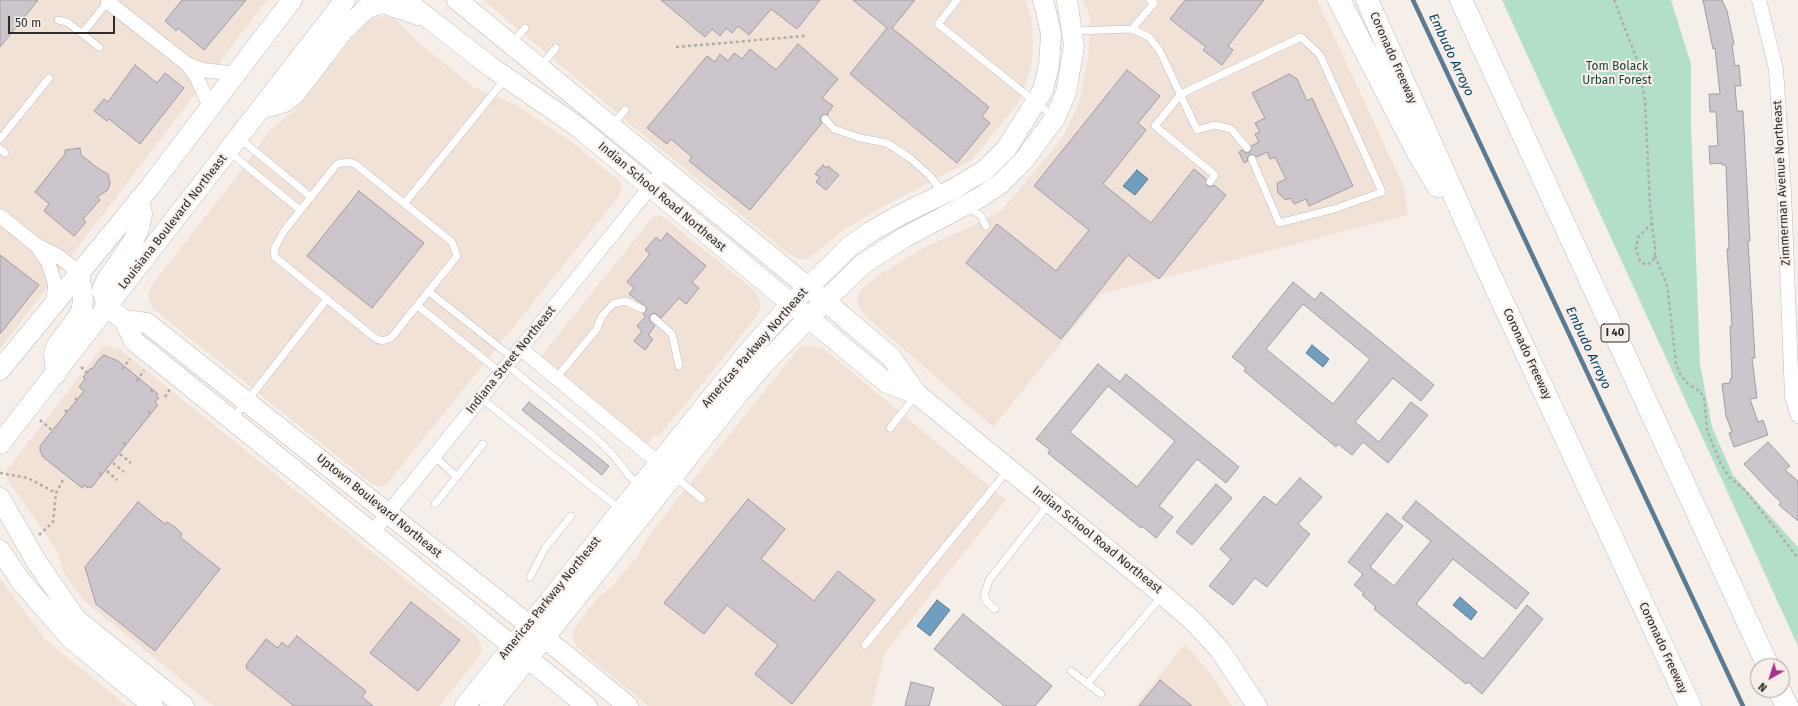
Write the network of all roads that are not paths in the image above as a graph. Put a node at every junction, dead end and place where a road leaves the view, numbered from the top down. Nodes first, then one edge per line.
1 (292, 0) edge
2 (345, 0) edge
3 (405, 0) edge
4 (457, 0) edge
5 (466, 0) edge
6 (957, 0) edge
7 (1043, 0) edge
8 (1067, 0) edge
9 (1150, 0) edge
10 (1339, 0) edge
11 (1367, 0) edge
12 (1462, 0) edge
13 (1759, 0) edge
14 (108, 1) edge
15 (429, 19) junction
16 (58, 20) dead end
17 (525, 28) dead end
18 (1132, 29) junction
19 (1062, 32) junction
20 (82, 34) junction
21 (509, 42) junction
22 (99, 47) dead end
23 (556, 48) dead end
24 (187, 64) junction
25 (540, 68) junction
26 (237, 74) junction
27 (49, 78) dead end
28 (506, 78) junction
29 (1181, 94) junction
30 (1036, 102) junction
31 (211, 109) junction
32 (261, 109) junction
33 (625, 110) dead end
34 (1055, 118) junction
35 (825, 119) dead end
36 (612, 127) junction
37 (0, 139) edge
38 (234, 144) junction
39 (1247, 148) dead end
40 (1252, 159) dead end
41 (664, 170) junction
42 (1210, 182) dead end
43 (649, 187) junction
44 (944, 193) junction
45 (311, 197) junction
46 (140, 199) junction
47 (404, 204) junction
48 (966, 206) junction
49 (300, 210) junction
50 (0, 216) edge
51 (986, 226) dead end
52 (36, 245) junction
53 (1484, 262) junction
54 (79, 272) junction
55 (808, 287) junction
56 (429, 292) junction
57 (327, 299) junction
58 (825, 301) junction
59 (791, 304) junction
60 (53, 305) junction
61 (418, 306) junction
62 (107, 307) junction
63 (642, 309) dead end
64 (654, 318) dead end
65 (808, 319) junction
66 (124, 320) junction
67 (510, 361) junction
68 (679, 366) dead end
69 (0, 370) edge
70 (56, 374) junction
71 (556, 378) junction
72 (917, 394) junction
73 (481, 398) junction
74 (247, 401) junction
75 (1798, 416) edge
76 (232, 420) junction
77 (890, 428) dead end
78 (0, 444) edge
79 (483, 444) dead end
80 (434, 456) junction
81 (659, 463) junction
82 (1010, 469) junction
83 (457, 477) junction
84 (659, 481) junction
85 (0, 498) edge
86 (702, 499) dead end
87 (1051, 503) junction
88 (435, 504) dead end
89 (388, 514) junction
90 (571, 516) dead end
91 (623, 517) junction
92 (373, 532) junction
93 (620, 543) junction
94 (0, 550) edge
95 (530, 577) dead end
96 (1163, 595) junction
97 (995, 608) dead end
98 (529, 625) junction
99 (545, 638) junction
100 (865, 645) dead end
101 (512, 646) junction
102 (1764, 658) edge
103 (528, 659) junction
104 (1071, 671) dead end
105 (1088, 683) junction
106 (1101, 694) dead end
107 (152, 706) edge
108 (182, 706) edge
109 (465, 706) edge
110 (490, 706) edge
111 (587, 706) edge
112 (628, 706) edge
113 (1257, 706) edge
114 (1690, 706) edge

1 - 26 street
2 - 32 street, Louisiana Boulevard Northeast
3 - 15 street, Indian School Road Northeast
4 - 21 street, Indian School Road Northeast
5 - 21 street
6 - 30 lane
7 - 19 street, Americas Parkway Northeast
8 - 19 street, Americas Parkway Northeast
9 - 18 lane
10 - 53 highway
11 - 53 highway, Coronado Freeway
12 - 102 highway, I 40
13 - 75 street, Zimmerman Avenue Northeast
14 - 20 lane
14 - 24 street
15 - 28 street, Indian School Road Northeast
15 - 32 street
16 - 20 lane
17 - 21 lane
18 - 19 lane
18 - 29 lane
19 - 30 street, Americas Parkway Northeast
19 - 34 street, Americas Parkway Northeast
20 - 22 lane
21 - 25 street, Indian School Road Northeast
23 - 25 lane
24 - 26 street
24 - 31 street
25 - 36 street, Indian School Road Northeast
26 - 31 street
27 - 37 lane
28 - 43 street, Indian School Road Northeast
28 - 47 lane
29 - 39 lane
29 - 40 lane
29 - 42 lane
30 - 34 lane
30 - 44 street, Americas Parkway Northeast
31 - 46 street
32 - 38 street, Louisiana Boulevard Northeast
33 - 36 lane
34 - 48 street, Americas Parkway Northeast
35 - 44 lane
36 - 41 street, Indian School Road Northeast
38 - 45 lane
38 - 49 lane
38 - 62 street, Louisiana Boulevard Northeast
41 - 43 street, Indiana Street Northeast
41 - 55 street, Indian School Road Northeast
43 - 59 street, Indian School Road Northeast
43 - 67 street, Indiana Street Northeast
44 - 48 lane
44 - 55 street, Americas Parkway Northeast
45 - 47 lane
45 - 49 lane
46 - 54 street
46 - 62 street
47 - 56 lane
48 - 51 lane
48 - 58 street, Americas Parkway Northeast
49 - 57 lane
50 - 52 street
52 - 54 street
52 - 60 street
53 - 114 highway, Coronado Freeway
54 - 60 street
54 - 70 street
55 - 58 street, Indian School Road Northeast
55 - 59 street, Americas Parkway Northeast
56 - 61 lane
56 - 67 lane
57 - 61 lane
57 - 74 lane
58 - 65 street, Americas Parkway Northeast
58 - 72 street, Indian School Road Northeast
59 - 65 street, Indian School Road Northeast
59 - 81 street, Americas Parkway Northeast
60 - 69 street
61 - 67 lane
62 - 66 street, Uptown Boulevard Northeast
62 - 70 street, Louisiana Boulevard Northeast
63 - 71 lane
64 - 68 lane
65 - 72 street, Indian School Road Northeast
65 - 84 street, Americas Parkway Northeast
66 - 74 street, Uptown Boulevard Northeast
66 - 76 street, Uptown Boulevard Northeast
67 - 71 street
67 - 73 street, Indiana Street Northeast
67 - 84 lane
70 - 78 street, Louisiana Boulevard Northeast
71 - 81 street
72 - 77 lane
72 - 82 street, Indian School Road Northeast
73 - 80 street, Indiana Street Northeast
73 - 91 lane
74 - 76 lane
74 - 89 street, Uptown Boulevard Northeast
76 - 92 street, Uptown Boulevard Northeast
79 - 83 lane
80 - 83 lane
80 - 89 street, Indiana Street Northeast
81 - 84 street, Americas Parkway Northeast
82 - 87 street, Indian School Road Northeast
82 - 100 lane
83 - 88 lane
84 - 86 lane
84 - 91 street, Americas Parkway Northeast
84 - 93 street, Americas Parkway Northeast
85 - 108 street
87 - 96 street, Indian School Road Northeast
87 - 97 lane
89 - 92 street, Indiana Street Northeast
89 - 98 street, Uptown Boulevard Northeast
90 - 95 lane
91 - 93 lane
91 - 98 street, Americas Parkway Northeast
92 - 101 street, Uptown Boulevard Northeast
93 - 99 street, Americas Parkway Northeast
94 - 107 street
96 - 105 lane
96 - 113 street, Indian School Road Northeast
98 - 99 street, Uptown Boulevard Northeast
98 - 101 street, Americas Parkway Northeast
99 - 103 street, Americas Parkway Northeast
99 - 112 street, Uptown Boulevard Northeast
101 - 103 street, Uptown Boulevard Northeast
101 - 109 street, Americas Parkway Northeast
103 - 110 street, Americas Parkway Northeast
103 - 111 street, Uptown Boulevard Northeast
104 - 105 lane
105 - 106 lane

